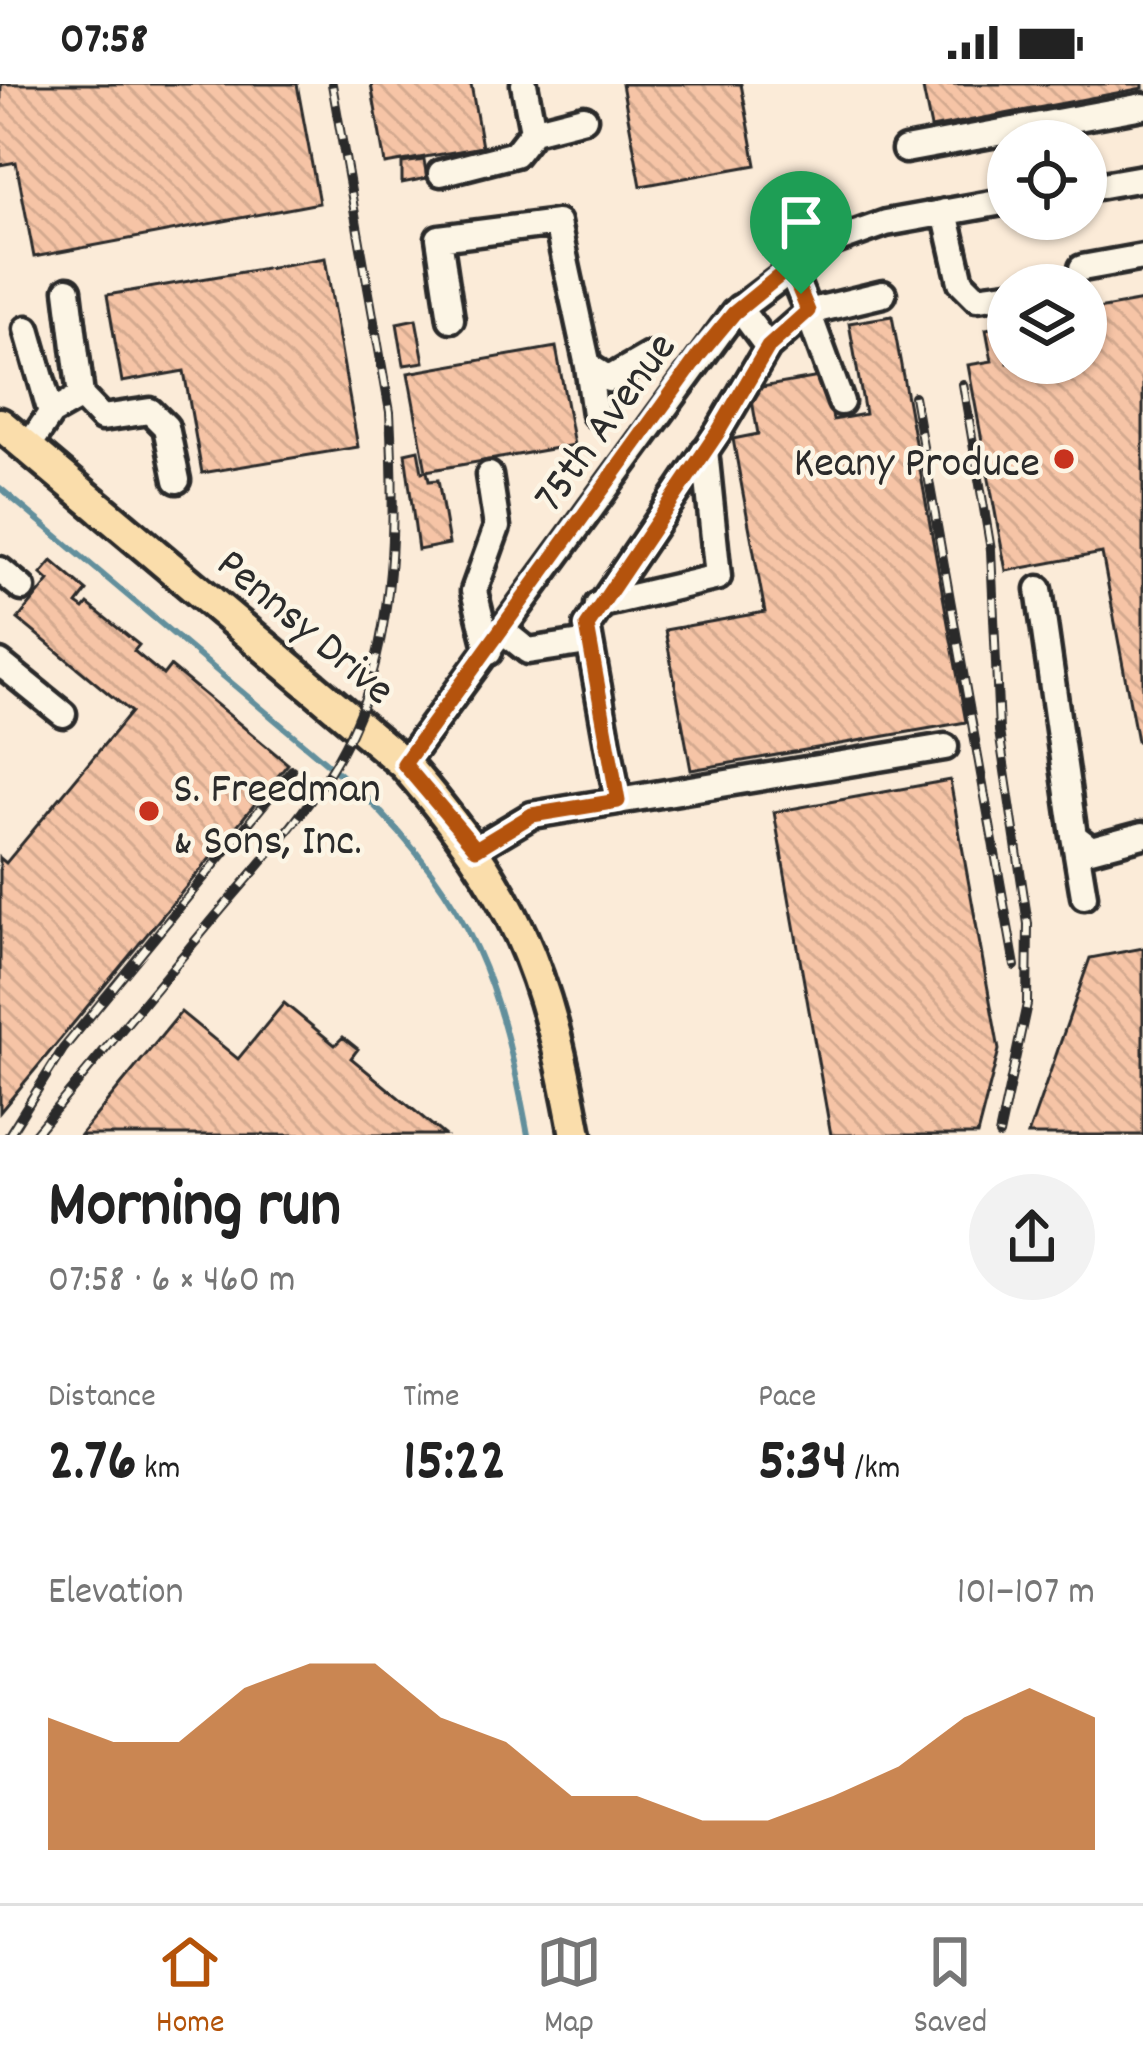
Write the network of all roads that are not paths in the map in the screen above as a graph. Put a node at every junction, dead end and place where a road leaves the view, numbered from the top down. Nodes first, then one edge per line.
1 (524, 84) edge
2 (1143, 106) edge
3 (584, 118) dead end
4 (533, 131) junction
5 (905, 150) dead end
6 (441, 173) dead end
7 (1143, 178) edge
8 (1107, 184) edge
9 (987, 205) edge
10 (945, 212) junction
11 (1143, 257) edge
12 (1104, 264) edge
13 (790, 267) junction
14 (68, 290) dead end
15 (883, 293) dead end
16 (987, 297) edge
17 (739, 308) junction
18 (808, 311) junction
19 (451, 319) dead end
20 (27, 329) dead end
21 (768, 347) junction
22 (649, 356) dead end
23 (588, 366) junction
24 (81, 396) junction
25 (841, 402) dead end
26 (51, 413) junction
27 (595, 414) dead end
28 (0, 424) edge
29 (28, 447) junction
30 (705, 451) junction
31 (489, 475) dead end
32 (177, 480) dead end
33 (0, 570) edge
34 (22, 589) dead end
35 (1039, 590) dead end
36 (598, 605) junction
37 (496, 641) junction
38 (588, 642) junction
39 (0, 663) edge
40 (63, 714) dead end
41 (945, 747) dead end
42 (404, 764) junction
43 (618, 801) junction
44 (1143, 835) edge
45 (1074, 836) junction
46 (476, 849) junction
47 (1084, 896) dead end
48 (576, 1135) edge

1 - 4 street
2 - 5 street
3 - 4 street
4 - 6 street
7 - 8 street
9 - 10 street, 75th Avenue
10 - 13 street, 75th Avenue
10 - 16 street
11 - 12 street
13 - 17 street, 75th Avenue
13 - 18 street
14 - 24 street
15 - 18 street
17 - 21 street
17 - 37 street, 75th Avenue
18 - 21 street
18 - 25 street
19 - 23 street
20 - 26 street
21 - 30 street
22 - 23 street
23 - 27 street
24 - 26 street
24 - 32 street
26 - 29 street
28 - 29 main road, Pennsy Drive
29 - 42 main road, Pennsy Drive
30 - 36 street
30 - 36 street
31 - 37 street
33 - 34 street
35 - 45 street
36 - 38 street
37 - 38 street
37 - 42 street, 75th Avenue
38 - 43 street
39 - 40 street
41 - 43 street
42 - 46 main road, Pennsy Drive
43 - 46 street
44 - 45 street
45 - 47 street
46 - 48 main road, Pennsy Drive

